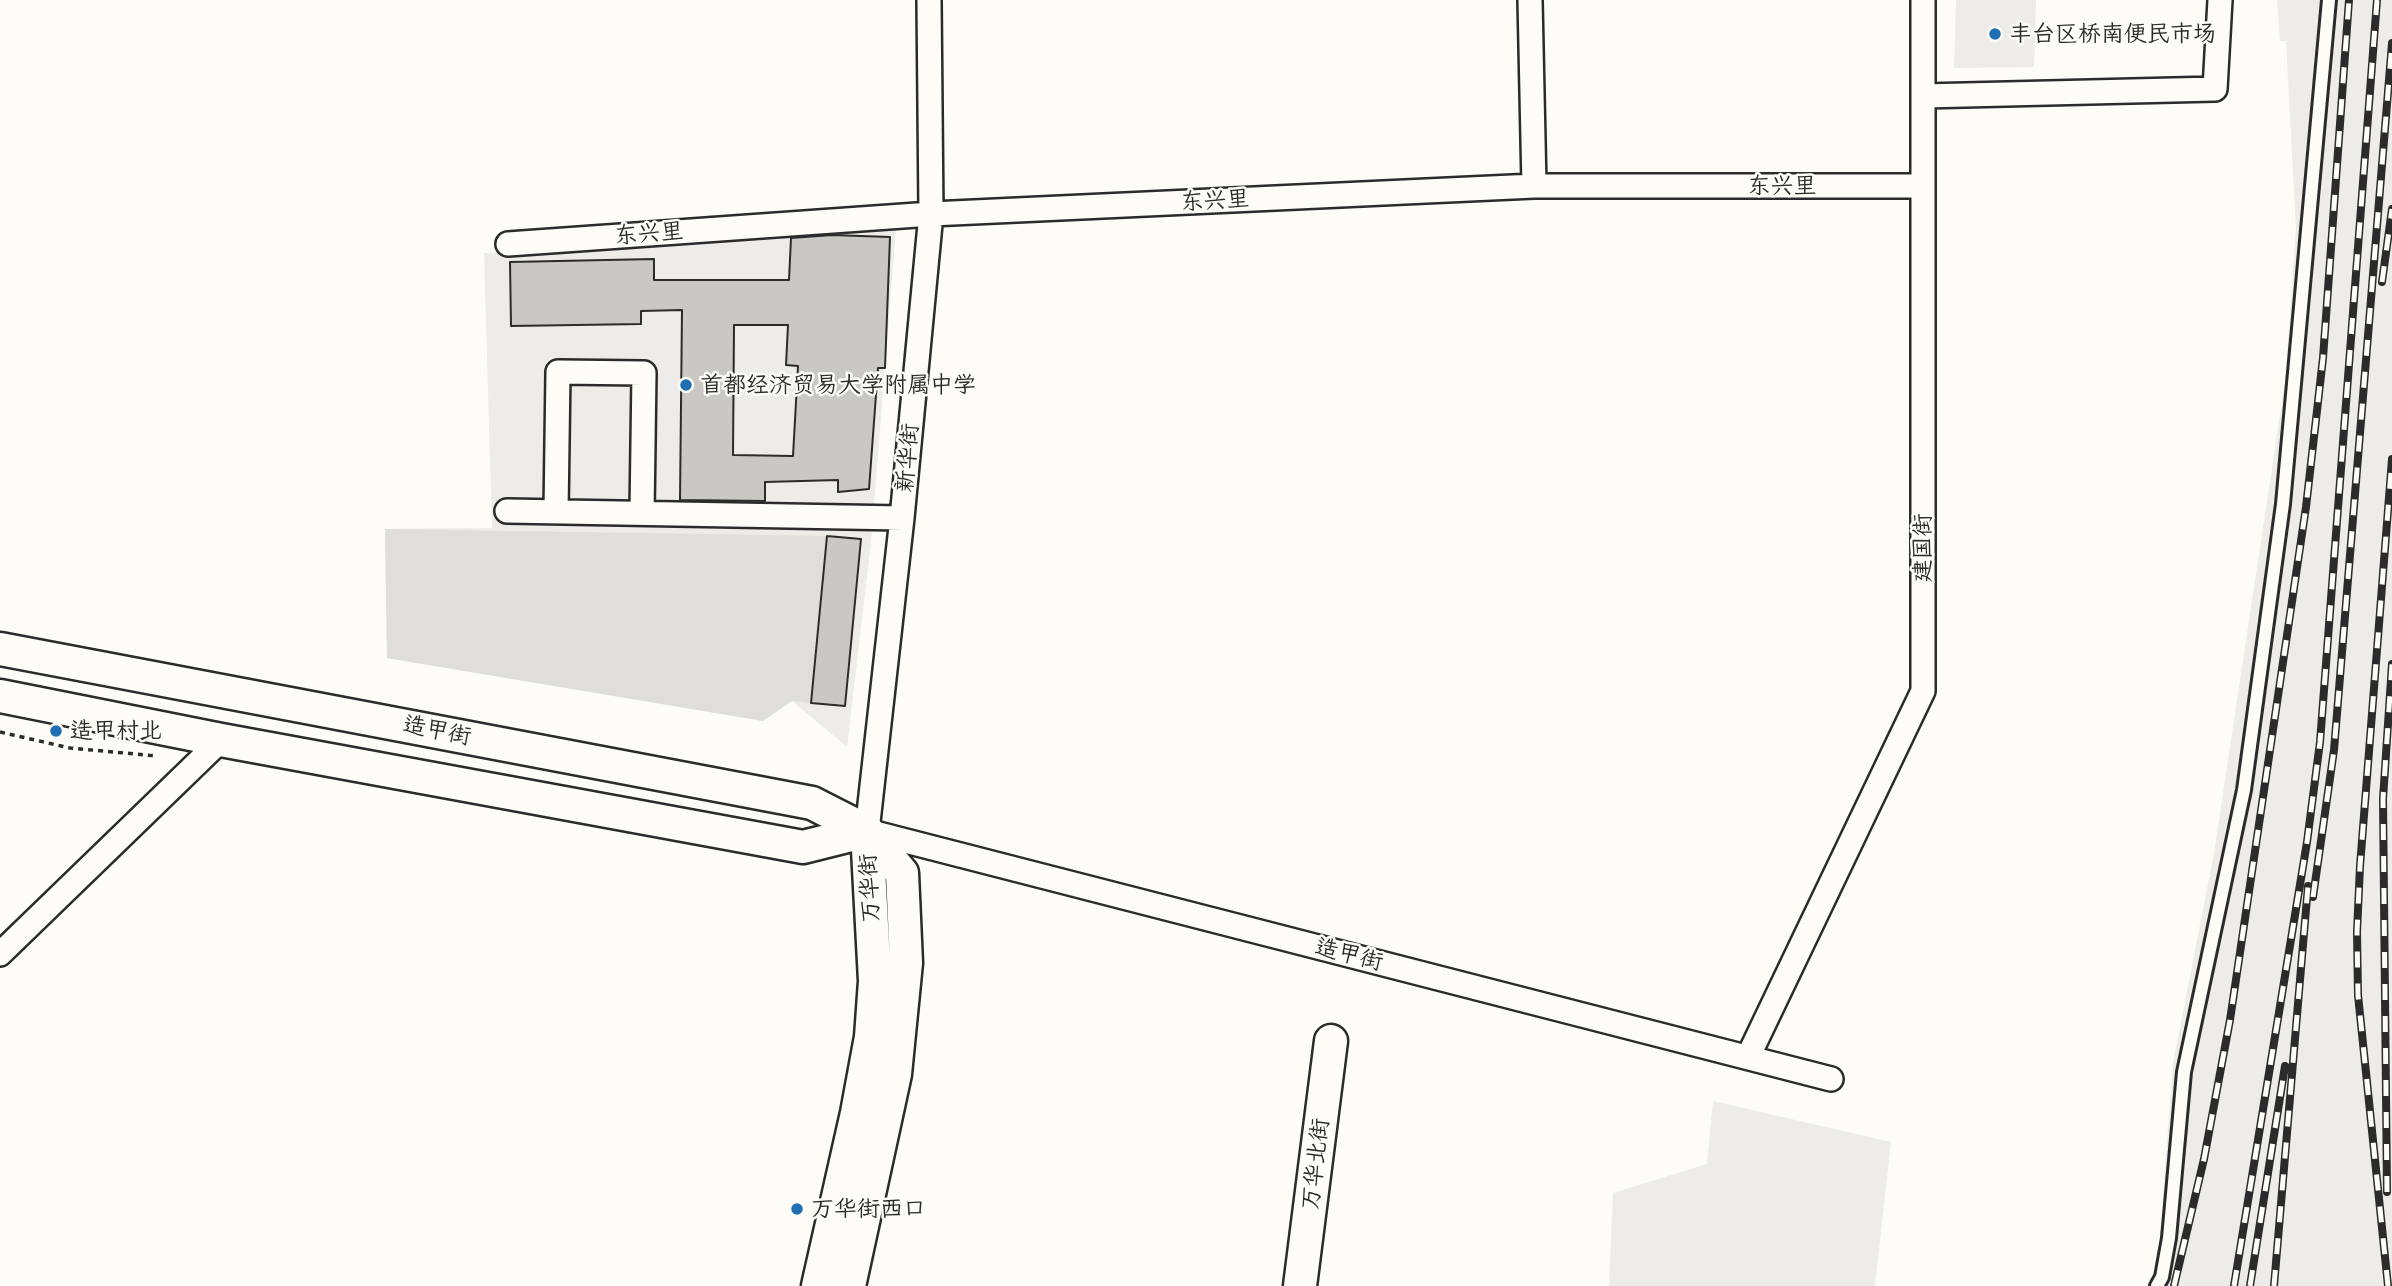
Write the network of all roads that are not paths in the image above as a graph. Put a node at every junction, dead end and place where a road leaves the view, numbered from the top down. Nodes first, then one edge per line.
1 (929, 0) edge
2 (1530, 0) edge
3 (1923, 0) edge
4 (2220, 0) edge
5 (2329, 0) edge
6 (1923, 96) junction
7 (1534, 186) junction
8 (1923, 186) junction
9 (931, 214) junction
10 (508, 244) dead end
11 (507, 511) dead end
12 (556, 512) junction
13 (642, 513) junction
14 (902, 518) junction
15 (0, 649) edge
16 (0, 696) edge
17 (221, 740) junction
18 (867, 831) junction
19 (0, 954) edge
20 (1331, 1041) dead end
21 (1748, 1057) junction
22 (1831, 1079) dead end
23 (818, 1286) edge
24 (849, 1286) edge
25 (1300, 1286) edge
26 (2157, 1286) edge

1 - 9 street, 新华街
2 - 7 street
3 - 6 street, 建国街
4 - 6 street
5 - 26 lane
6 - 8 street, 建国街
7 - 8 street, 东兴里
7 - 9 street, 东兴里
8 - 21 street, 建国街
9 - 10 street, 东兴里
9 - 14 street, 新华街
11 - 12 street
12 - 13 street
12 - 13 street
13 - 14 street
14 - 18 street, 新华街
15 - 18 main road, 造甲街
16 - 17 main road, 造甲街
17 - 18 main road, 造甲街
17 - 19 street
18 - 21 street, 造甲街
18 - 23 main road, 万华街
18 - 24 main road, 万华街
20 - 25 main road, 万华北街
21 - 22 street, 造甲街

